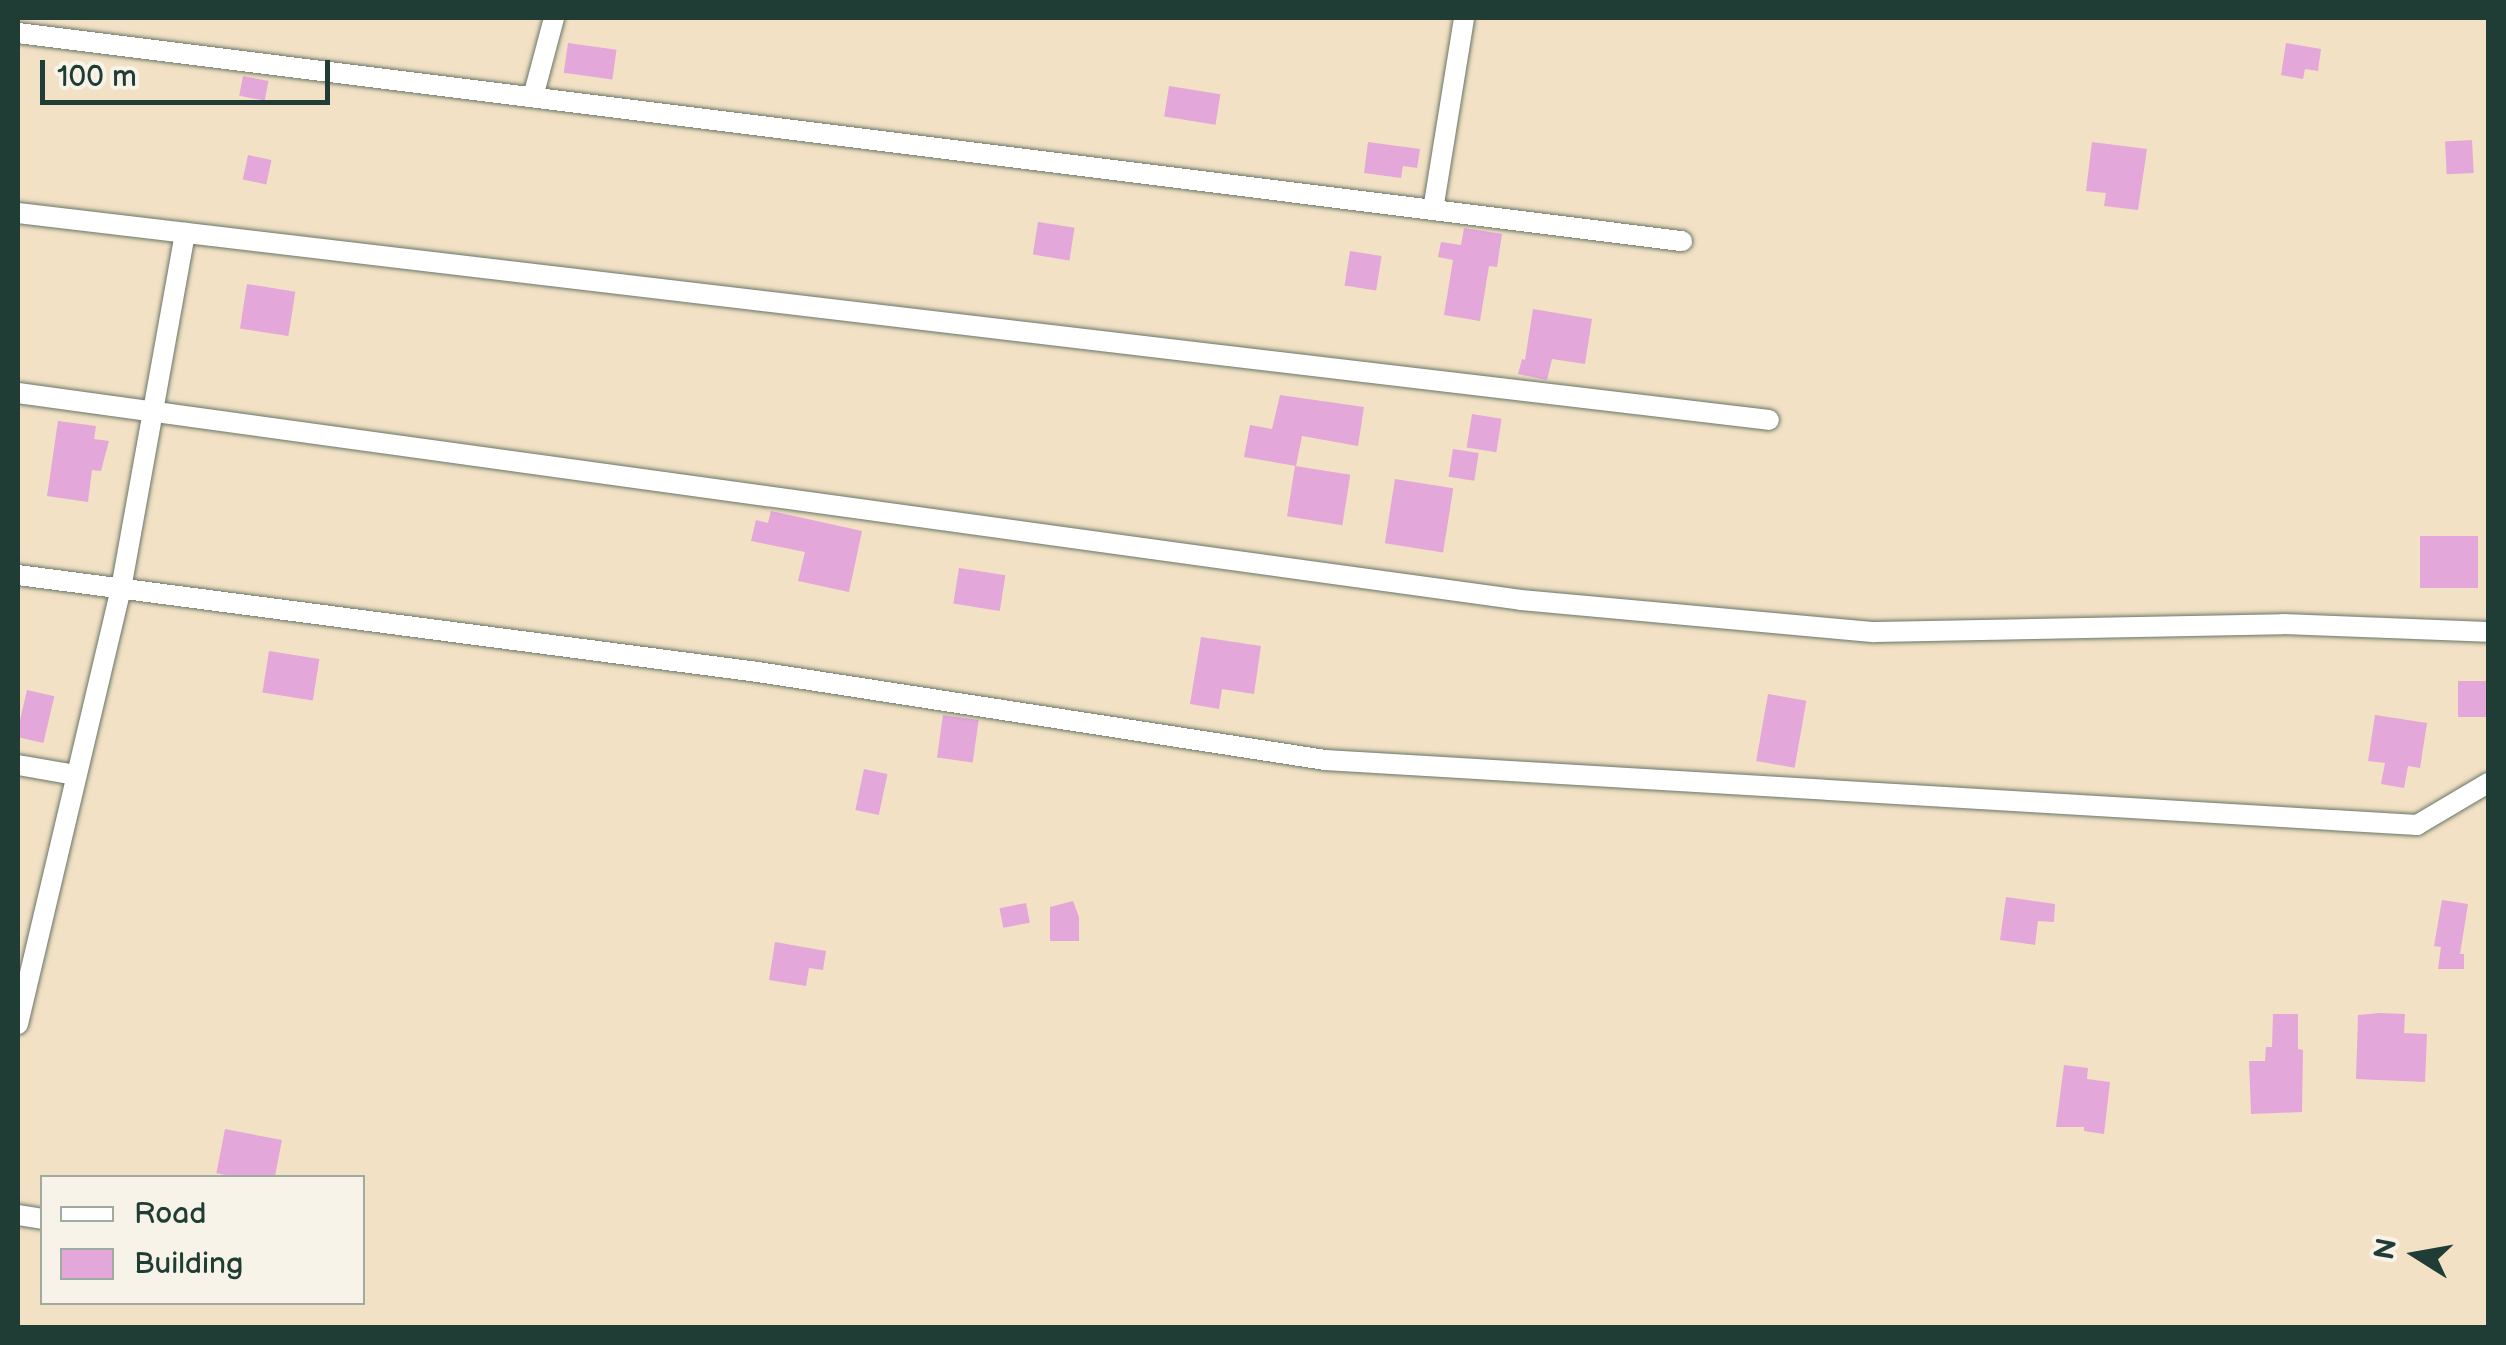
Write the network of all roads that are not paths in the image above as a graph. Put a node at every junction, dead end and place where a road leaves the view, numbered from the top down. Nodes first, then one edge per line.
1 (554, 18) edge
2 (1464, 18) edge
3 (18, 33) edge
4 (533, 98) junction
5 (1433, 210) junction
6 (18, 213) edge
7 (185, 233) junction
8 (1682, 241) dead end
9 (18, 393) edge
10 (153, 412) junction
11 (1769, 420) dead end
12 (18, 575) edge
13 (121, 589) junction
14 (2488, 632) edge
15 (18, 765) edge
16 (76, 775) junction
17 (2488, 782) edge
18 (26, 953) edge
19 (18, 1024) edge

1 - 4 street
2 - 5 street
3 - 4 street
4 - 5 street
5 - 8 street
6 - 7 street
7 - 10 street
7 - 11 street
9 - 10 street
10 - 13 street
10 - 14 street
12 - 13 street
13 - 16 street
13 - 17 street
15 - 16 street
16 - 18 street
18 - 19 street

